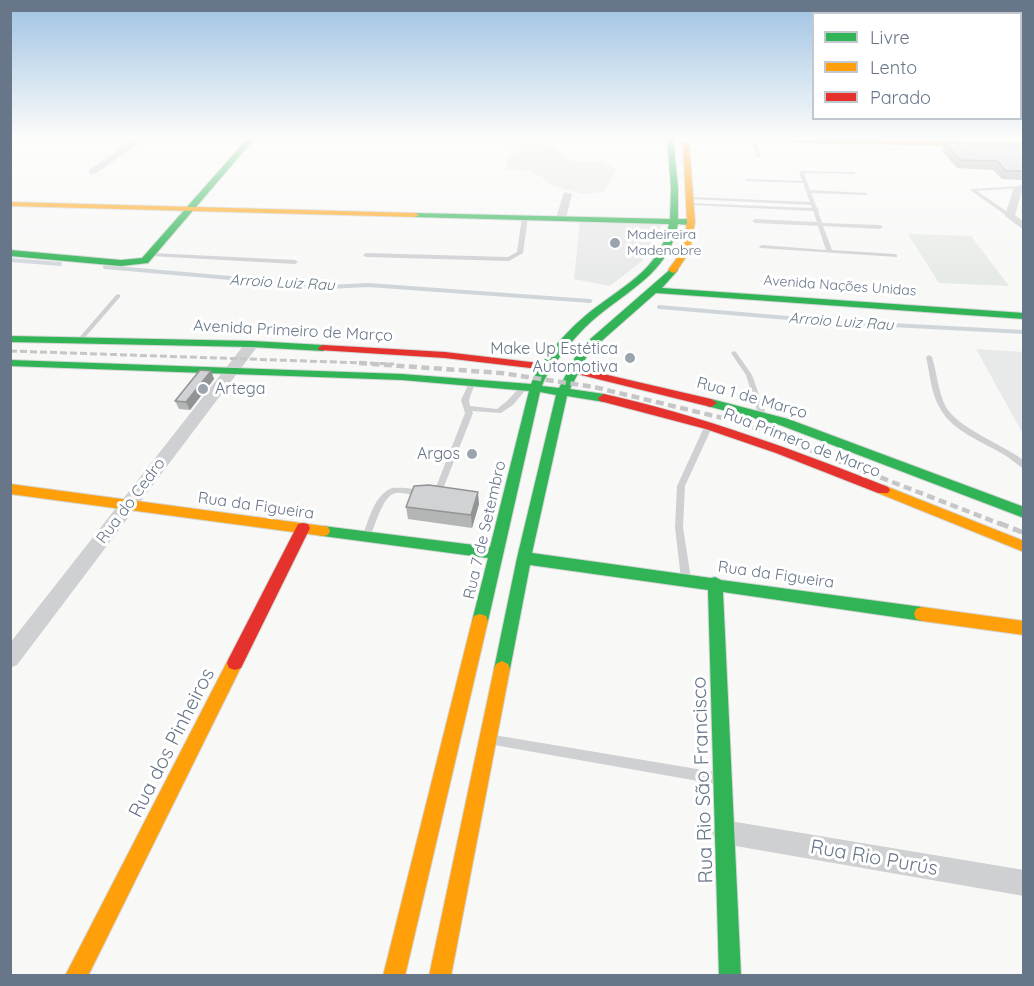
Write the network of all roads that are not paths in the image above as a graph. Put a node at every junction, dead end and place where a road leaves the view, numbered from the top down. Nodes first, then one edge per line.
1 (213, 184) edge
2 (672, 184) edge
3 (689, 184) edge
4 (805, 184) edge
5 (1021, 187) edge
6 (808, 191) junction
7 (567, 194) dead end
8 (866, 194) dead end
9 (690, 201) junction
10 (10, 204) edge
11 (815, 207) junction
12 (193, 208) junction
13 (1010, 216) junction
14 (525, 217) junction
15 (561, 218) junction
16 (755, 221) dead end
17 (673, 222) junction
18 (692, 222) junction
19 (821, 224) junction
20 (880, 227) dead end
21 (1023, 227) edge
22 (762, 247) dead end
23 (830, 252) junction
24 (10, 254) edge
25 (366, 255) dead end
26 (895, 256) dead end
27 (147, 259) junction
28 (295, 262) dead end
29 (654, 290) junction
30 (118, 296) dead end
31 (1023, 316) edge
32 (10, 339) edge
33 (80, 340) junction
34 (165, 342) junction
35 (252, 344) junction
36 (734, 353) dead end
37 (929, 357) dead end
38 (10, 363) edge
39 (546, 366) junction
40 (146, 367) junction
41 (232, 369) junction
42 (573, 370) junction
43 (472, 383) junction
44 (530, 388) junction
45 (562, 393) junction
46 (938, 393) joint
47 (468, 408) junction
48 (945, 412) joint
49 (763, 417) junction
50 (709, 425) junction
51 (1023, 466) edge
52 (10, 489) edge
53 (128, 505) junction
54 (1023, 513) edge
55 (303, 528) junction
56 (366, 537) junction
57 (1023, 547) edge
58 (497, 554) junction
59 (524, 558) junction
60 (686, 579) junction
61 (715, 583) junction
62 (1023, 628) edge
63 (10, 659) edge
64 (488, 739) junction
65 (722, 779) junction
66 (724, 832) junction
67 (1023, 883) edge
68 (444, 973) edge
69 (76, 975) edge
70 (394, 975) edge
71 (730, 975) edge

1 - 12 main road
2 - 17 main road, Rua 7 de Setembro
3 - 9 main road
4 - 6 lane
5 - 13 street
5 - 13 lane
6 - 8 lane
6 - 11 lane
7 - 15 street
9 - 11 lane
9 - 18 main road
10 - 12 main road
11 - 19 lane
12 - 14 main road
12 - 27 main road
13 - 21 street
14 - 15 main road
14 - 25 lane
15 - 17 main road
16 - 19 lane
17 - 18 main road
17 - 39 main road, Rua 7 de Setembro
18 - 29 main road
19 - 20 lane
19 - 23 lane
22 - 23 lane
23 - 26 lane
24 - 27 main road
27 - 28 lane
29 - 31 main road, Avenida Nações Unidas
29 - 42 main road
30 - 33 lane
32 - 33 main road, Avenida Primeiro de Março
33 - 34 main road, Avenida Primeiro de Março
34 - 35 main road, Avenida Primeiro de Março
34 - 40 main road
35 - 39 main road, Avenida Primeiro de Março
35 - 41 street, Rua do Cedro
36 - 49 lane
37 - 46 lane
38 - 40 main road
39 - 42 main road, Avenida Primeiro de Março
39 - 44 main road, Rua 7 de Setembro
40 - 41 main road
41 - 43 main road
41 - 53 street, Rua do Cedro
42 - 45 main road
42 - 49 main road, Rua 1 de Março
43 - 44 main road
43 - 47 lane
44 - 45 main road
44 - 47 lane
44 - 58 main road, Rua 7 de Setembro
45 - 50 main road, Rua Primero de Março
45 - 59 main road
46 - 48 lane
47 - 56 lane
48 - 51 lane
49 - 54 main road, Rua 1 de Março
50 - 57 main road, Rua Primero de Março
50 - 60 lane
52 - 53 main road, Rua da Figueira
53 - 55 main road, Rua da Figueira
53 - 63 street, Rua do Cedro
55 - 56 main road, Rua da Figueira
55 - 69 main road, Rua dos Pinheiros
56 - 58 main road, Rua da Figueira
58 - 70 main road, Rua 7 de Setembro
59 - 60 main road, Rua da Figueira
59 - 64 main road
60 - 61 main road, Rua da Figueira
61 - 62 main road, Rua da Figueira
61 - 65 main road, Rua Rio São Francisco
64 - 65 lane
64 - 68 main road
65 - 66 main road, Rua Rio São Francisco
66 - 67 street, Rua Rio Purús
66 - 71 main road, Rua Rio São Francisco

